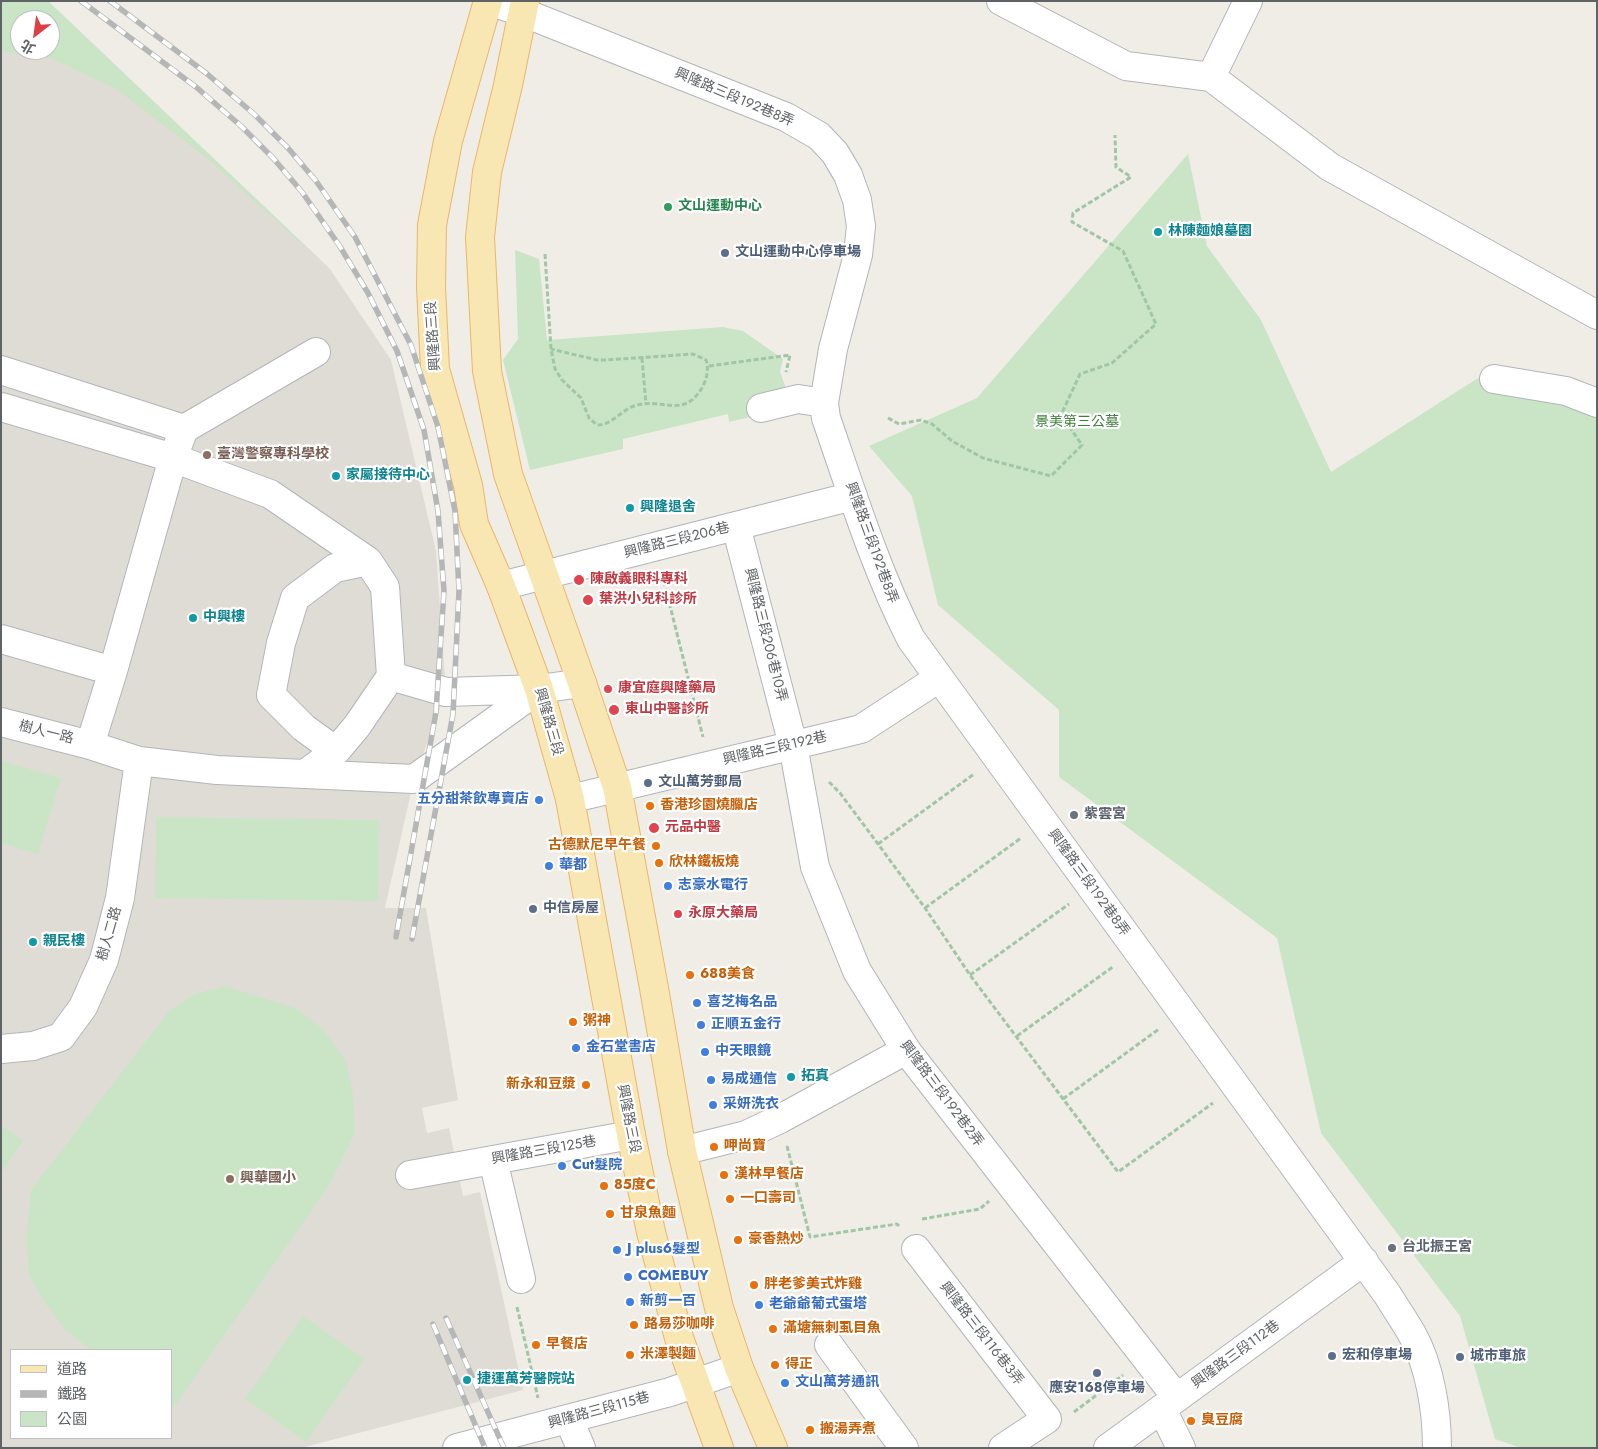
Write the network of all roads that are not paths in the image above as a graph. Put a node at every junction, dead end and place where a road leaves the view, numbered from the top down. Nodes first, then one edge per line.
1 (488, 1) edge
2 (1001, 1) edge
3 (1248, 1) edge
4 (524, 7) edge
5 (1212, 77) junction
6 (1597, 315) edge
7 (316, 352) dead end
8 (1, 370) edge
9 (1494, 379) dead end
10 (811, 402) junction
11 (1597, 403) edge
12 (1, 407) edge
13 (761, 408) dead end
14 (184, 429) junction
15 (173, 458) junction
16 (853, 496) junction
17 (736, 526) junction
18 (368, 560) junction
19 (544, 575) junction
20 (501, 586) junction
21 (1, 639) edge
22 (113, 671) junction
23 (390, 676) junction
24 (939, 678) junction
25 (582, 682) junction
26 (539, 688) junction
27 (1, 722) edge
28 (90, 745) junction
29 (793, 745) junction
30 (336, 751) junction
31 (139, 761) junction
32 (305, 774) junction
33 (617, 788) junction
34 (570, 798) junction
35 (1, 1049) edge
36 (906, 1050) junction
37 (631, 1135) junction
38 (682, 1151) junction
39 (493, 1160) junction
40 (410, 1175) dead end
41 (916, 1249) road end
42 (1364, 1262) junction
43 (521, 1279) road end
44 (829, 1345) dead end
45 (739, 1368) junction
46 (696, 1382) junction
47 (1169, 1403) junction
48 (557, 1423) junction
49 (457, 1448) edge
50 (581, 1448) edge
51 (719, 1448) edge
52 (773, 1448) edge
53 (904, 1448) edge
54 (1003, 1448) edge
55 (1108, 1448) edge
56 (1181, 1448) edge
57 (1437, 1448) edge

1 - 4 street, 興隆路三段192巷8弄
1 - 20 main road, 興隆路三段
2 - 5 street
3 - 5 street
4 - 10 street, 興隆路三段192巷8弄
4 - 19 main road
5 - 6 street
7 - 14 street
8 - 14 street
9 - 11 street
10 - 13 street
10 - 16 street, 興隆路三段192巷8弄
12 - 15 street
14 - 15 street
15 - 18 street
15 - 22 street
16 - 17 street, 興隆路三段206巷
16 - 24 street, 興隆路三段192巷8弄
17 - 19 street, 興隆路三段206巷
17 - 29 street, 興隆路三段206巷10弄
18 - 23 street
18 - 30 street
19 - 20 street, 興隆路三段206巷
19 - 25 main road
20 - 26 main road, 興隆路三段
21 - 22 street
22 - 28 street
23 - 26 street
23 - 30 street
24 - 29 street, 興隆路三段192巷
24 - 42 street, 興隆路三段192巷8弄
25 - 26 street
25 - 33 main road
26 - 32 street, 樹人一路
26 - 34 main road, 興隆路三段
27 - 28 street, 樹人一路
28 - 31 street, 樹人一路
29 - 33 street, 興隆路三段192巷
29 - 36 street, 興隆路三段192巷2弄
30 - 32 street
31 - 32 street, 樹人一路
31 - 35 street, 樹人二路
33 - 34 street, 興隆路三段192巷
33 - 38 main road
34 - 37 main road, 興隆路三段
36 - 38 street
36 - 47 street, 興隆路三段192巷2弄
37 - 39 street, 興隆路三段125巷
37 - 46 main road, 興隆路三段
38 - 45 main road
39 - 40 street, 興隆路三段125巷
39 - 43 street
41 - 54 street, 興隆路三段116巷3弄
42 - 47 street, 興隆路三段112巷
42 - 57 street, 興隆路三段192巷8弄
44 - 53 street
45 - 46 street, 興隆路三段115巷
45 - 52 main road
46 - 48 street, 興隆路三段115巷
46 - 51 main road, 興隆路三段
47 - 55 street, 興隆路三段112巷
47 - 56 street, 興隆路三段192巷2弄
48 - 49 street, 興隆路三段115巷
48 - 50 street

